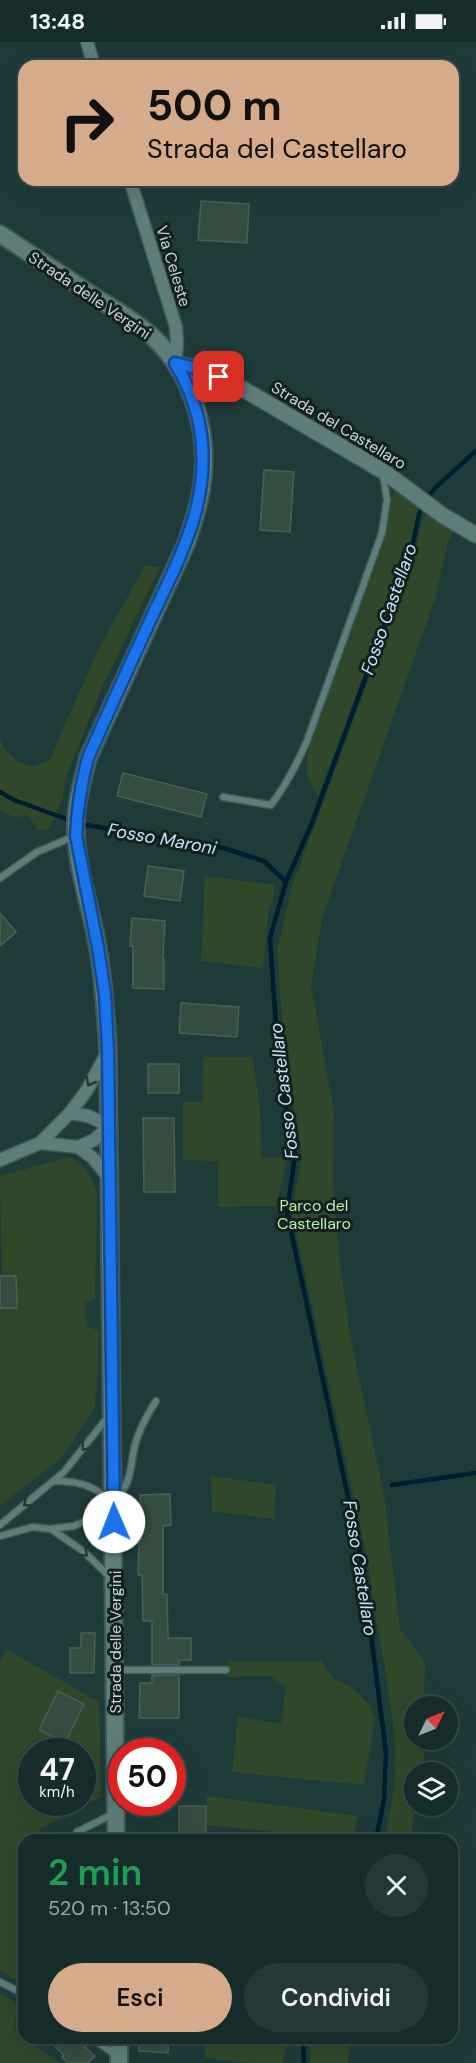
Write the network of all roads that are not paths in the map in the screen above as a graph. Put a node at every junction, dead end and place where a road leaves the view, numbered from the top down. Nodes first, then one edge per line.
1 (87, 42) edge
2 (92, 60) edge
3 (132, 186) edge
4 (0, 234) edge
5 (175, 363) junction
6 (383, 471) junction
7 (476, 535) edge
8 (223, 797) dead end
9 (76, 836) junction
10 (0, 878) edge
11 (108, 1050) junction
12 (70, 1113) junction
13 (110, 1126) junction
14 (40, 1143) junction
15 (78, 1147) junction
16 (0, 1160) edge
17 (110, 1179) junction
18 (156, 1401) dead end
19 (113, 1410) junction
20 (55, 1481) junction
21 (114, 1502) junction
22 (0, 1525) edge
23 (50, 1529) junction
24 (0, 1536) edge
25 (114, 1582) junction
26 (115, 1670) junction
27 (226, 1670) dead end
28 (115, 1738) edge
29 (108, 1816) edge
30 (116, 1816) edge
31 (76, 1834) edge
32 (116, 1834) edge
33 (0, 1982) edge
34 (18, 1991) edge
35 (99, 2044) edge
36 (119, 2044) edge
37 (119, 2060) edge

1 - 2 street
3 - 5 street, Via Celeste
4 - 5 main road, Strada delle Vergini
5 - 6 street, Strada del Castellaro
5 - 9 main road, Strada delle Vergini
6 - 7 street, Strada del Castellaro
6 - 8 lane
9 - 10 lane
9 - 11 main road, Strada delle Vergini
11 -> 12 street
11 - 13 main road, Strada delle Vergini
12 - 13 street
12 - 14 street
13 - 15 street
13 - 17 main road, Strada delle Vergini
14 - 15 street
14 - 16 street
15 - 17 street
17 - 19 main road, Strada delle Vergini
18 - 21 lane
19 -> 20 lane
19 - 21 main road, Strada delle Vergini
20 - 21 lane
20 -> 22 lane
21 - 23 lane
21 - 25 main road, Strada delle Vergini
23 - 24 lane
23 -> 25 lane
25 - 26 main road, Strada delle Vergini
26 - 27 lane
26 - 28 main road, Strada delle Vergini
29 - 31 lane
30 - 32 main road, Strada delle Vergini
33 - 34 lane
35 - 37 lane
36 - 37 main road

